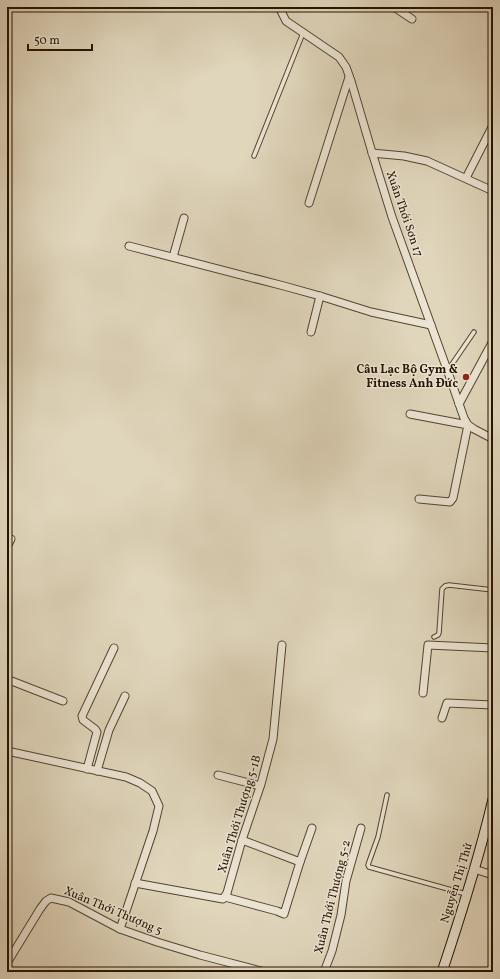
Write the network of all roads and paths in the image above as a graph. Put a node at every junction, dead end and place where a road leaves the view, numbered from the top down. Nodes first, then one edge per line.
1 (280, 7) edge
2 (394, 7) edge
3 (412, 19) dead end
4 (303, 33) junction
5 (349, 77) junction
6 (492, 127) dead end
7 (372, 154) junction
8 (254, 156) dead end
9 (466, 178) junction
10 (493, 191) edge
11 (308, 203) dead end
12 (184, 218) dead end
13 (129, 246) dead end
14 (173, 257) junction
15 (320, 296) junction
16 (431, 325) junction
17 (311, 332) dead end
18 (474, 332) dead end
19 (493, 341) edge
20 (448, 370) junction
21 (459, 404) junction
22 (410, 414) dead end
23 (468, 425) junction
24 (493, 439) edge
25 (419, 499) dead end
26 (11, 539) dead end
27 (7, 548) edge
28 (493, 590) edge
29 (434, 637) dead end
30 (282, 644) dead end
31 (114, 648) dead end
32 (493, 648) edge
33 (7, 686) edge
34 (423, 693) dead end
35 (125, 696) dead end
36 (63, 701) dead end
37 (493, 705) edge
38 (442, 718) dead end
39 (7, 751) edge
40 (86, 768) junction
41 (97, 771) junction
42 (218, 775) dead end
43 (260, 786) junction
44 (387, 795) dead end
45 (493, 799) edge
46 (312, 828) dead end
47 (361, 828) dead end
48 (242, 840) junction
49 (300, 862) junction
50 (474, 869) junction
51 (493, 875) edge
52 (135, 883) junction
53 (467, 895) junction
54 (225, 897) junction
55 (120, 928) junction
56 (7, 963) edge
57 (265, 972) edge
58 (324, 972) edge
59 (442, 972) edge

1 - 4 street, Xuân Thới Sơn 17
2 - 3 street
4 - 5 street, Xuân Thới Sơn 17
4 - 8 lane
5 - 7 street, Xuân Thới Sơn 17
5 - 11 street
6 - 9 street
7 - 9 street
7 - 16 street, Xuân Thới Sơn 17
9 - 10 street
12 - 14 street
13 - 14 street
14 - 15 street
15 - 16 street
15 - 17 street
16 - 20 street, Xuân Thới Sơn 17
18 - 20 lane
19 - 21 street
20 - 21 street, Xuân Thới Sơn 17
21 - 23 street, Xuân Thới Sơn 17
22 - 23 street
23 - 24 street
23 - 25 street
26 - 27 street
28 - 29 lane
30 - 43 street, Xuân Thới Thượng 5-1B
31 - 40 street
32 - 34 street
33 - 36 street
35 - 41 street
37 - 38 street
39 - 40 street
40 - 41 street
41 - 52 street
42 - 43 street
43 - 48 street, Xuân Thới Thượng 5-1B
44 - 53 lane
45 - 50 street, Nguyễn Thị Thử
46 - 49 street
47 - 58 street, Xuân Thới Thượng 5-2
48 - 49 street
48 - 54 street, Xuân Thới Thượng 5-1B
49 - 54 street
50 - 51 street
50 - 53 street, Nguyễn Thị Thử
52 - 54 street
52 - 55 street
53 - 59 street, Nguyễn Thị Thử
55 - 56 street, Xuân Thới Thượng 5
55 - 57 street, Xuân Thới Thượng 5

